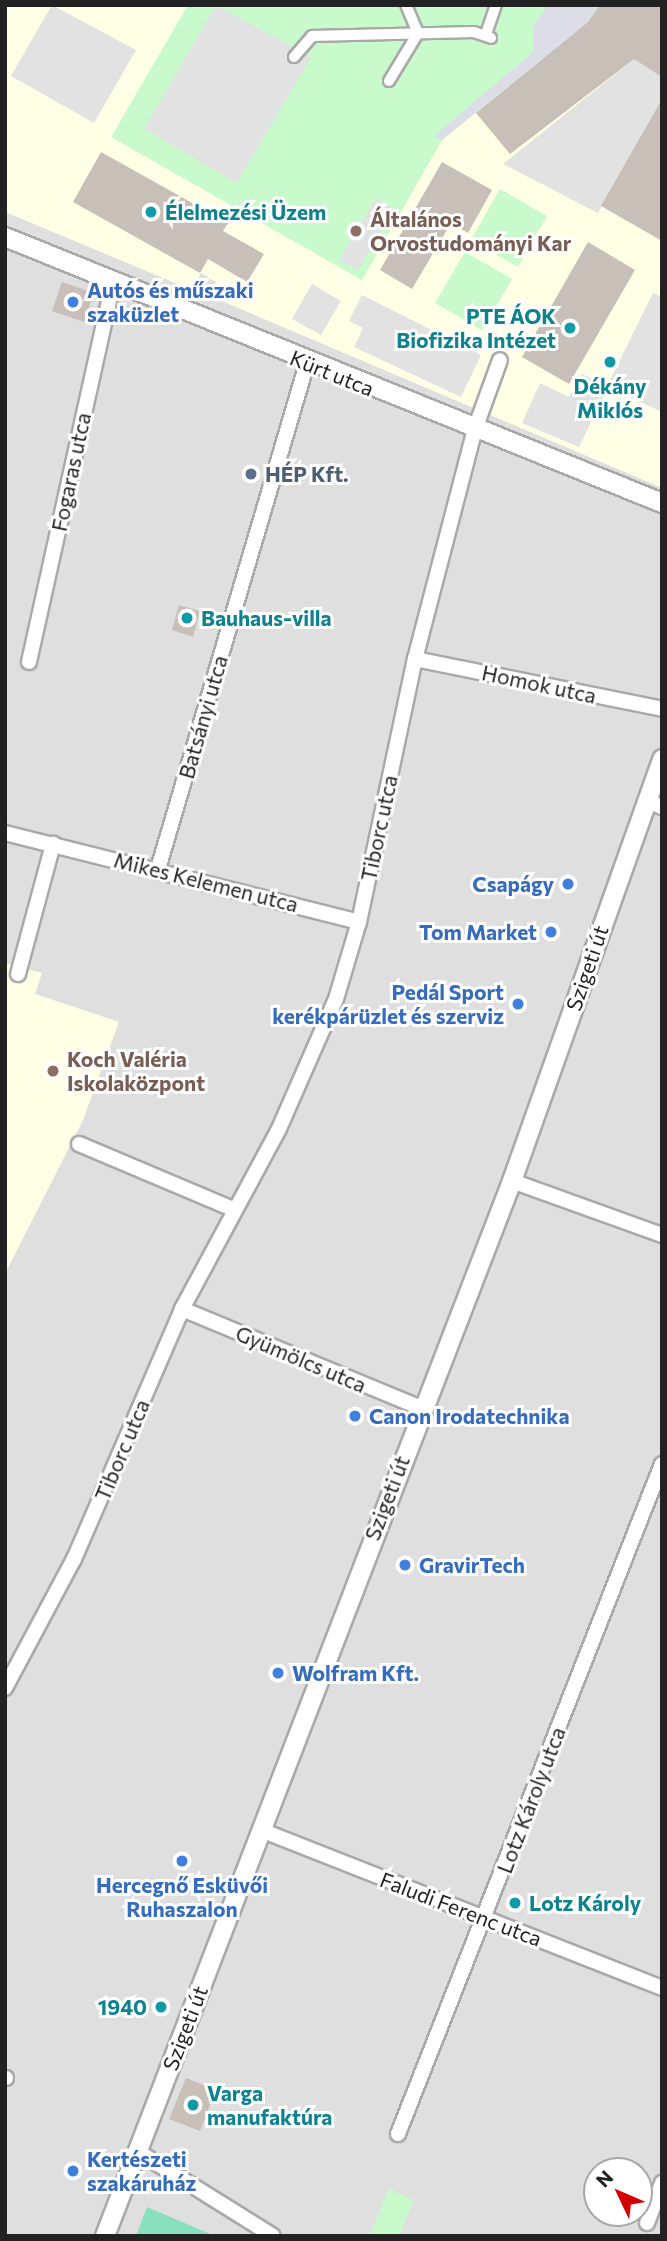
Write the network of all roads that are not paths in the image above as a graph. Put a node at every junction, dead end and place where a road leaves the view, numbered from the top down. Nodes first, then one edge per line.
1 (496, 5) edge
2 (406, 6) edge
3 (394, 33) junction
4 (418, 33) junction
5 (294, 57) dead end
6 (389, 81) dead end
7 (5, 237) edge
8 (113, 282) junction
9 (500, 360) dead end
10 (307, 363) junction
11 (475, 429) junction
12 (662, 503) edge
13 (415, 659) junction
14 (29, 662) dead end
15 (662, 709) edge
16 (662, 759) edge
17 (654, 803) edge
18 (5, 833) edge
19 (53, 844) junction
20 (158, 869) junction
21 (359, 922) junction
22 (18, 974) dead end
23 (79, 1144) dead end
24 (512, 1181) junction
25 (235, 1210) junction
26 (662, 1235) edge
27 (182, 1309) junction
28 (421, 1408) junction
29 (662, 1464) edge
30 (5, 1688) edge
31 (261, 1830) junction
32 (485, 1918) junction
33 (662, 1988) edge
34 (398, 2134) dead end
35 (137, 2151) junction
36 (662, 2183) edge
37 (653, 2208) edge
38 (105, 2236) edge
39 (273, 2236) edge

1 - 4 street
2 - 3 street
2 - 4 street
3 - 4 street
3 - 5 street
4 - 6 street
7 - 8 street, Kürt utca
8 - 10 street, Kürt utca
8 - 14 street, Fogaras utca
9 - 11 street, Tiborc utca
10 - 11 street, Kürt utca
10 - 20 street, Batsányi utca
11 - 12 street, Kürt utca
11 - 13 street, Tiborc utca
13 - 15 street, Homok utca
13 - 21 street, Tiborc utca
16 - 17 street, Szigeti út
17 - 24 street, Szigeti út
18 - 19 street, Mikes Kelemen utca
19 - 20 street, Mikes Kelemen utca
19 - 22 street
20 - 21 street, Mikes Kelemen utca
21 - 25 street, Tiborc utca
23 - 25 street
24 - 26 street
24 - 28 street, Szigeti út
25 - 27 street, Tiborc utca
27 - 28 street, Gyümölcs utca
27 - 30 street, Tiborc utca
28 - 31 street, Szigeti út
29 - 32 street, Lotz Károly utca
31 - 32 street, Faludi Ferenc utca
31 - 35 street, Szigeti út
32 - 33 street, Faludi Ferenc utca
32 - 34 street, Lotz Károly utca
35 - 38 street, Szigeti út
35 - 39 street
36 - 37 street

